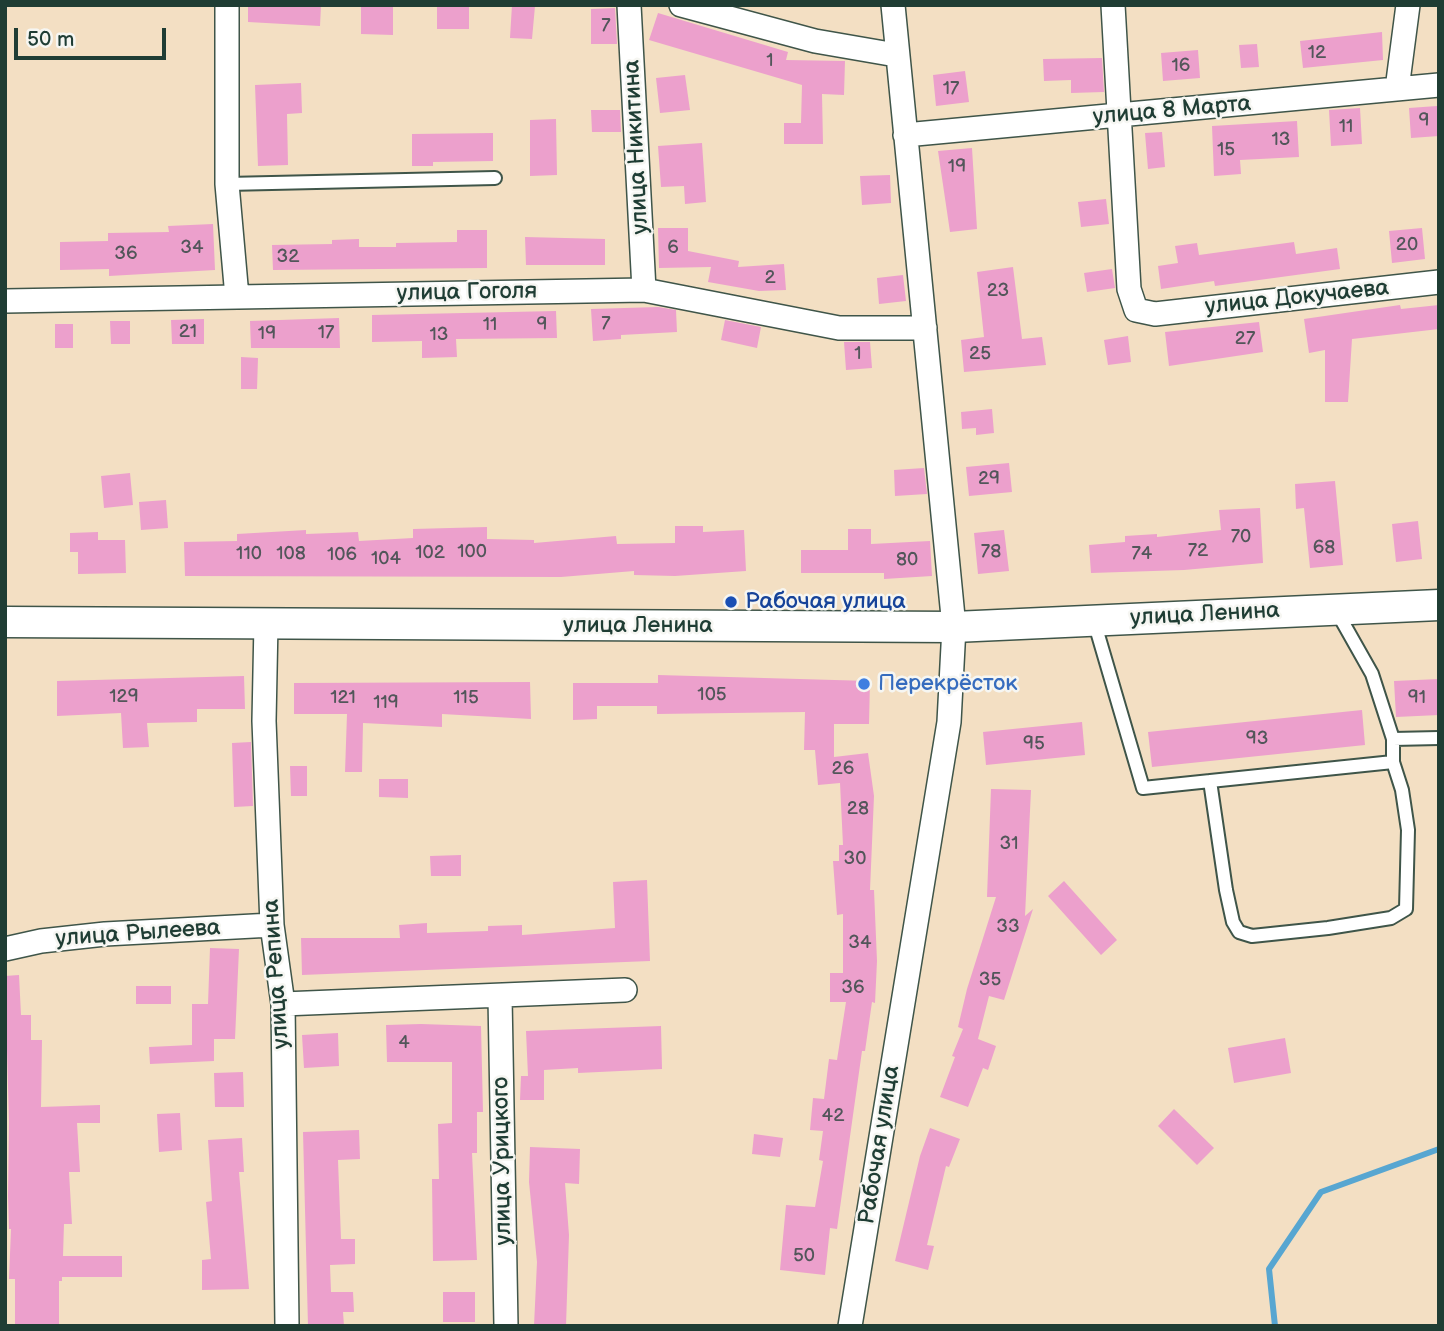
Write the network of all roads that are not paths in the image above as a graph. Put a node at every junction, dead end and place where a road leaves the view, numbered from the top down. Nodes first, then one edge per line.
1 (227, 5) edge
2 (629, 5) edge
3 (681, 5) edge
4 (893, 5) edge
5 (1113, 5) edge
6 (1409, 5) edge
7 (896, 55) junction
8 (1439, 85) edge
9 (1397, 89) junction
10 (1119, 117) junction
11 (905, 135) junction
12 (495, 178) dead end
13 (227, 184) junction
14 (1439, 282) edge
15 (645, 290) junction
16 (237, 297) junction
17 (5, 301) edge
18 (926, 328) junction
19 (1439, 605) edge
20 (1335, 608) junction
21 (1094, 621) junction
22 (5, 622) edge
23 (265, 623) junction
24 (954, 627) junction
25 (1439, 738) edge
26 (1393, 739) junction
27 (1393, 762) junction
28 (1210, 781) junction
29 (272, 925) junction
30 (5, 949) edge
31 (625, 990) dead end
32 (500, 997) junction
33 (283, 1004) junction
34 (287, 1326) edge
35 (506, 1326) edge
36 (850, 1326) edge

1 - 13 street
2 - 15 street, улица Никитина
3 - 7 street
4 - 7 street, Рабочая улица
5 - 10 street
6 - 9 street
7 - 11 street, Рабочая улица
8 - 9 street, улица 8 Марта
9 - 10 street, улица 8 Марта
10 - 11 street, улица 8 Марта
10 - 14 street, улица Докучаева
11 - 18 street, Рабочая улица
12 - 13 lane
13 - 16 street
15 - 16 street, улица Гоголя
15 - 18 street, улица Гоголя
16 - 17 street, улица Гоголя
18 - 24 street, Рабочая улица
19 - 20 street, улица Ленина
20 - 21 street, улица Ленина
20 - 26 lane
21 - 24 street, улица Ленина
21 - 28 lane
22 - 23 street, улица Ленина
23 - 24 street, улица Ленина
23 - 29 street, улица Репина
24 - 36 street, Рабочая улица
25 - 26 lane
26 - 27 lane
27 - 28 lane
27 - 28 lane
29 - 30 street, улица Рылеева
29 - 33 street, улица Репина
31 - 32 street
32 - 33 street
32 - 35 street, улица Урицкого
33 - 34 street, улица Репина

